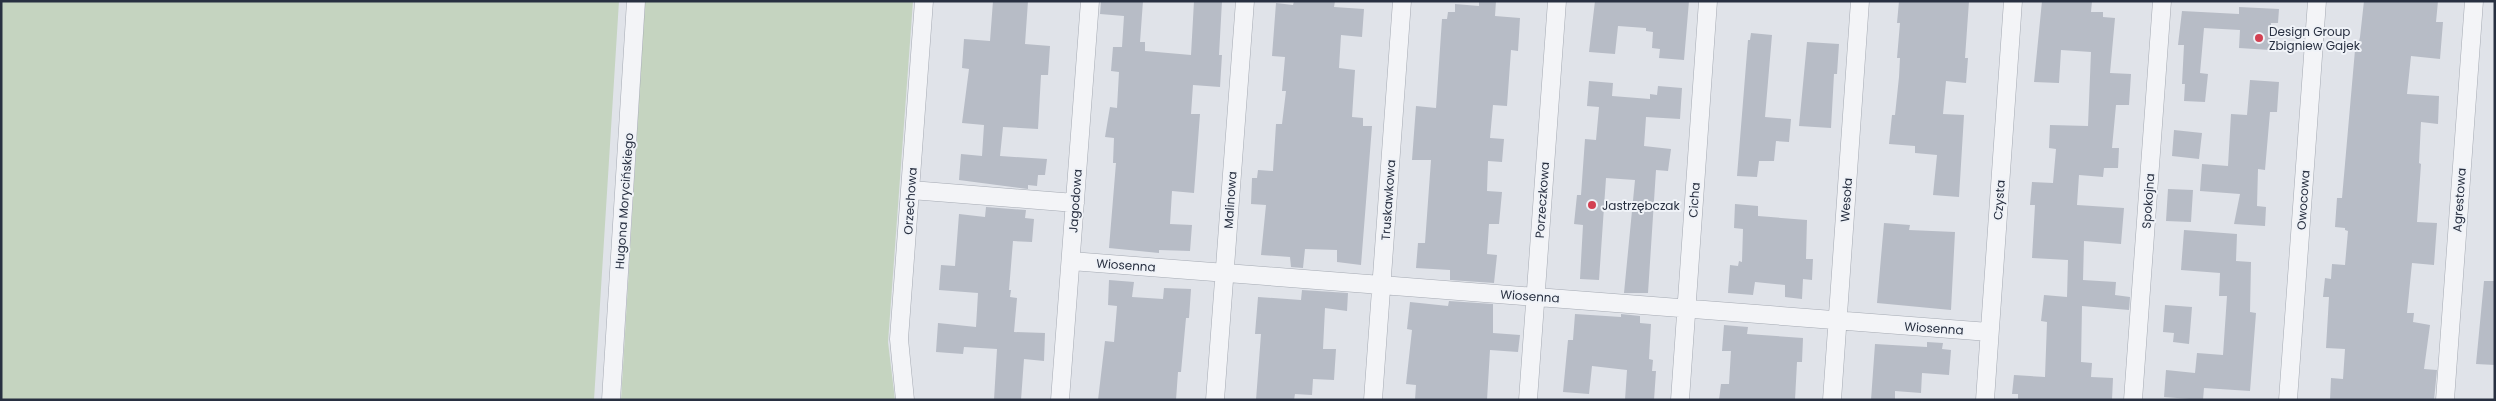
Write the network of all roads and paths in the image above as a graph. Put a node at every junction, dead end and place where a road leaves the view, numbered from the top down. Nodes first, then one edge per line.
1 (636, 1) edge
2 (924, 1) edge
3 (1090, 1) edge
4 (1245, 1) edge
5 (1402, 1) edge
6 (1557, 1) edge
7 (1708, 1) edge
8 (1860, 1) edge
9 (2013, 1) edge
10 (2162, 1) edge
11 (2317, 1) edge
12 (2474, 1) edge
13 (910, 190) junction
14 (1075, 203) junction
15 (1071, 260) junction
16 (1224, 273) junction
17 (1382, 285) junction
18 (1535, 296) junction
19 (1686, 308) junction
20 (1838, 320) junction
21 (1989, 332) junction
22 (612, 400) edge
23 (904, 400) edge
24 (1060, 400) edge
25 (1215, 400) edge
26 (1373, 400) edge
27 (1528, 400) edge
28 (1680, 400) edge
29 (1832, 400) edge
30 (1984, 400) edge
31 (2133, 400) edge
32 (2288, 400) edge
33 (2445, 400) edge

1 - 22 street, Hugona Morycińskiego
2 - 13 street, Orzechowa
3 - 14 street, Jagodowa
4 - 16 street, Malinowa
5 - 17 street, Truskawkowa
6 - 18 street, Porzeczkowa
7 - 19 street, Cicha
8 - 20 street, Wesoła
9 - 21 street, Czysta
10 - 31 street, Spokojna
11 - 32 street, Owocowa
12 - 33 street, Agrestowa
13 - 14 street
13 - 23 street, Orzechowa
14 - 15 street, Jagodowa
15 - 16 street, Wiosenna
15 - 24 street, Jagodowa
16 - 17 street, Wiosenna
16 - 25 street, Malinowa
17 - 18 street, Wiosenna
17 - 26 street, Truskawkowa
18 - 19 street, Wiosenna
18 - 27 street, Porzeczkowa
19 - 20 street, Wiosenna
19 - 28 street, Cicha
20 - 21 street, Wiosenna
20 - 29 street, Wesoła
21 - 30 street, Czysta

